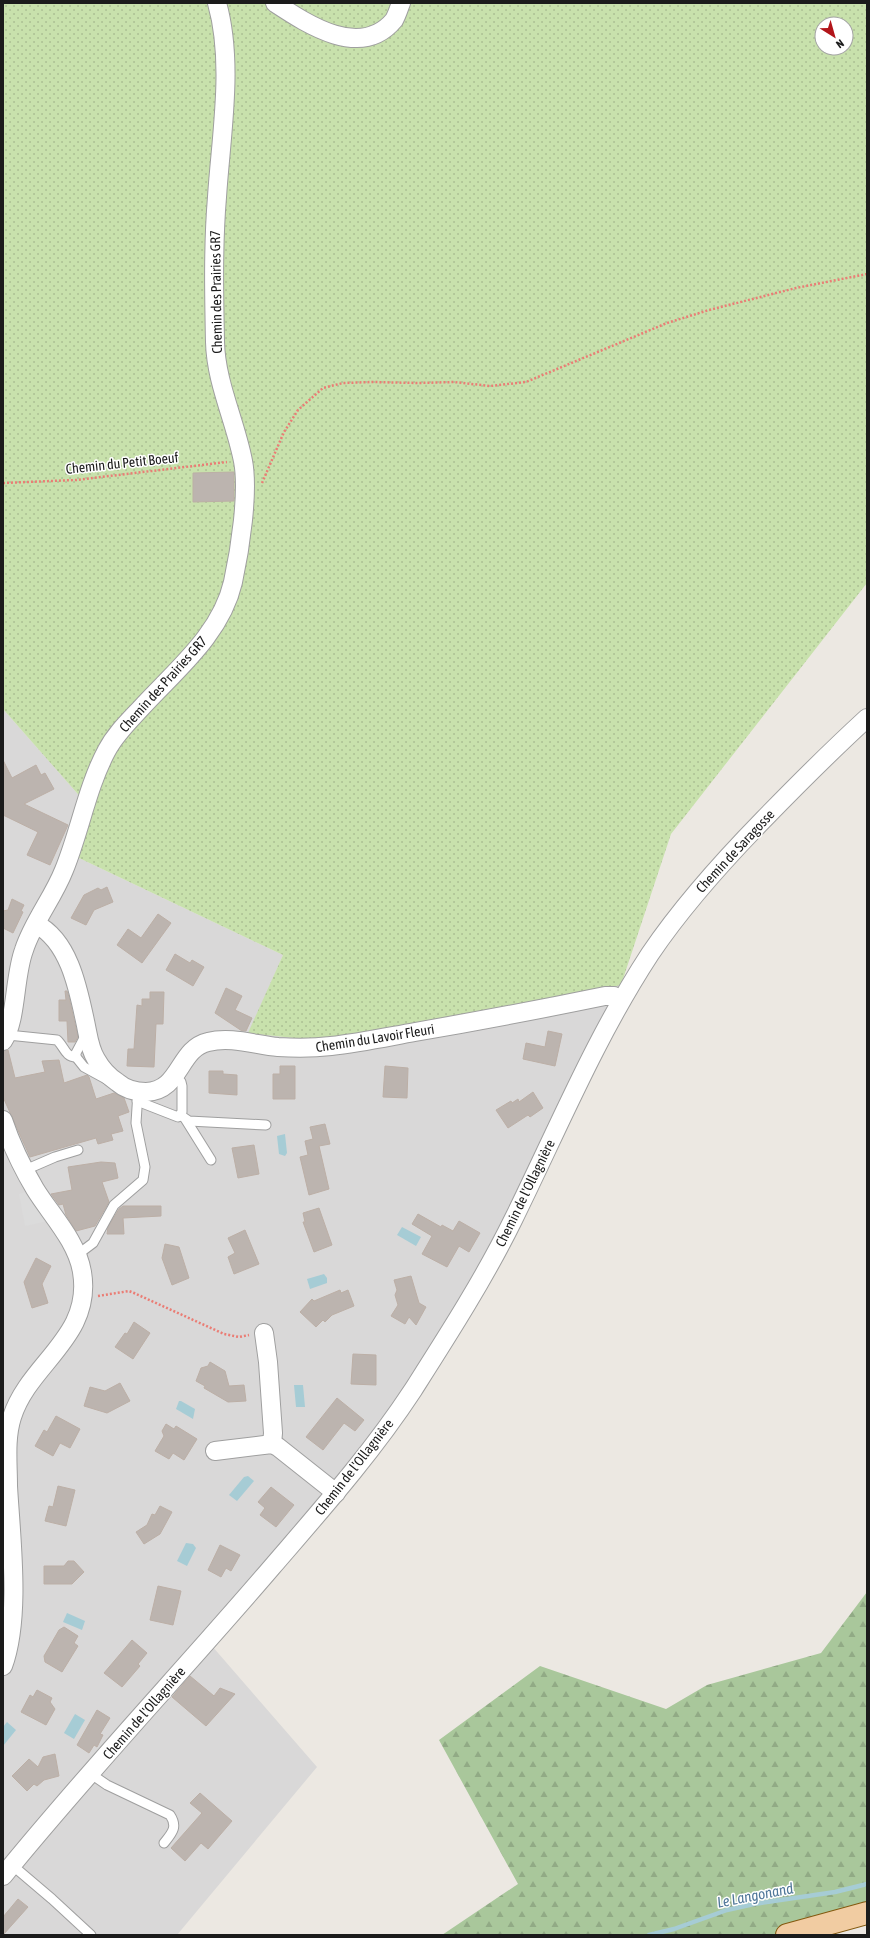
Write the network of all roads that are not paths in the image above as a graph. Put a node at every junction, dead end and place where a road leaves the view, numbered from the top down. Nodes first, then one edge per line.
1 (217, 3) edge
2 (402, 3) edge
3 (279, 4) edge
4 (867, 718) edge
5 (36, 924) junction
6 (621, 1000) junction
7 (88, 1036) junction
8 (5, 1038) edge
9 (76, 1058) junction
10 (110, 1076) junction
11 (175, 1076) junction
12 (137, 1097) junction
13 (183, 1117) junction
14 (3, 1120) edge
15 (266, 1124) dead end
16 (78, 1150) dead end
17 (211, 1160) dead end
18 (25, 1170) junction
19 (77, 1255) junction
20 (264, 1333) road end
21 (272, 1444) junction
22 (215, 1451) dead end
23 (336, 1493) junction
24 (3, 1666) edge
25 (91, 1774) junction
26 (164, 1843) dead end
27 (7, 1871) edge
28 (867, 1913) edge
29 (793, 1934) edge
30 (91, 1935) edge

1 - 5 street, Chemin des Prairies GR7
2 - 3 street
4 - 6 street, Chemin de Saragosse
5 - 7 street
5 - 8 street, Chemin des Prairies GR7
6 - 11 street, Chemin du Lavoir Fleuri
6 - 23 street, Chemin de l'Ollagnière
7 - 9 lane
7 - 10 street
8 - 9 lane
9 - 10 lane
10 - 12 street
11 - 12 street, Chemin du Lavoir Fleuri
11 - 13 lane
12 - 13 lane
12 - 19 lane
13 - 15 lane
13 - 17 lane
14 - 18 street
16 - 18 lane
18 - 19 street
19 - 24 street
20 - 21 street
21 - 22 street
21 - 23 street
23 - 25 street, Chemin de l'Ollagnière
25 - 26 lane
25 - 27 street, Chemin de l'Ollagnière
27 - 30 lane
28 - 29 main road

